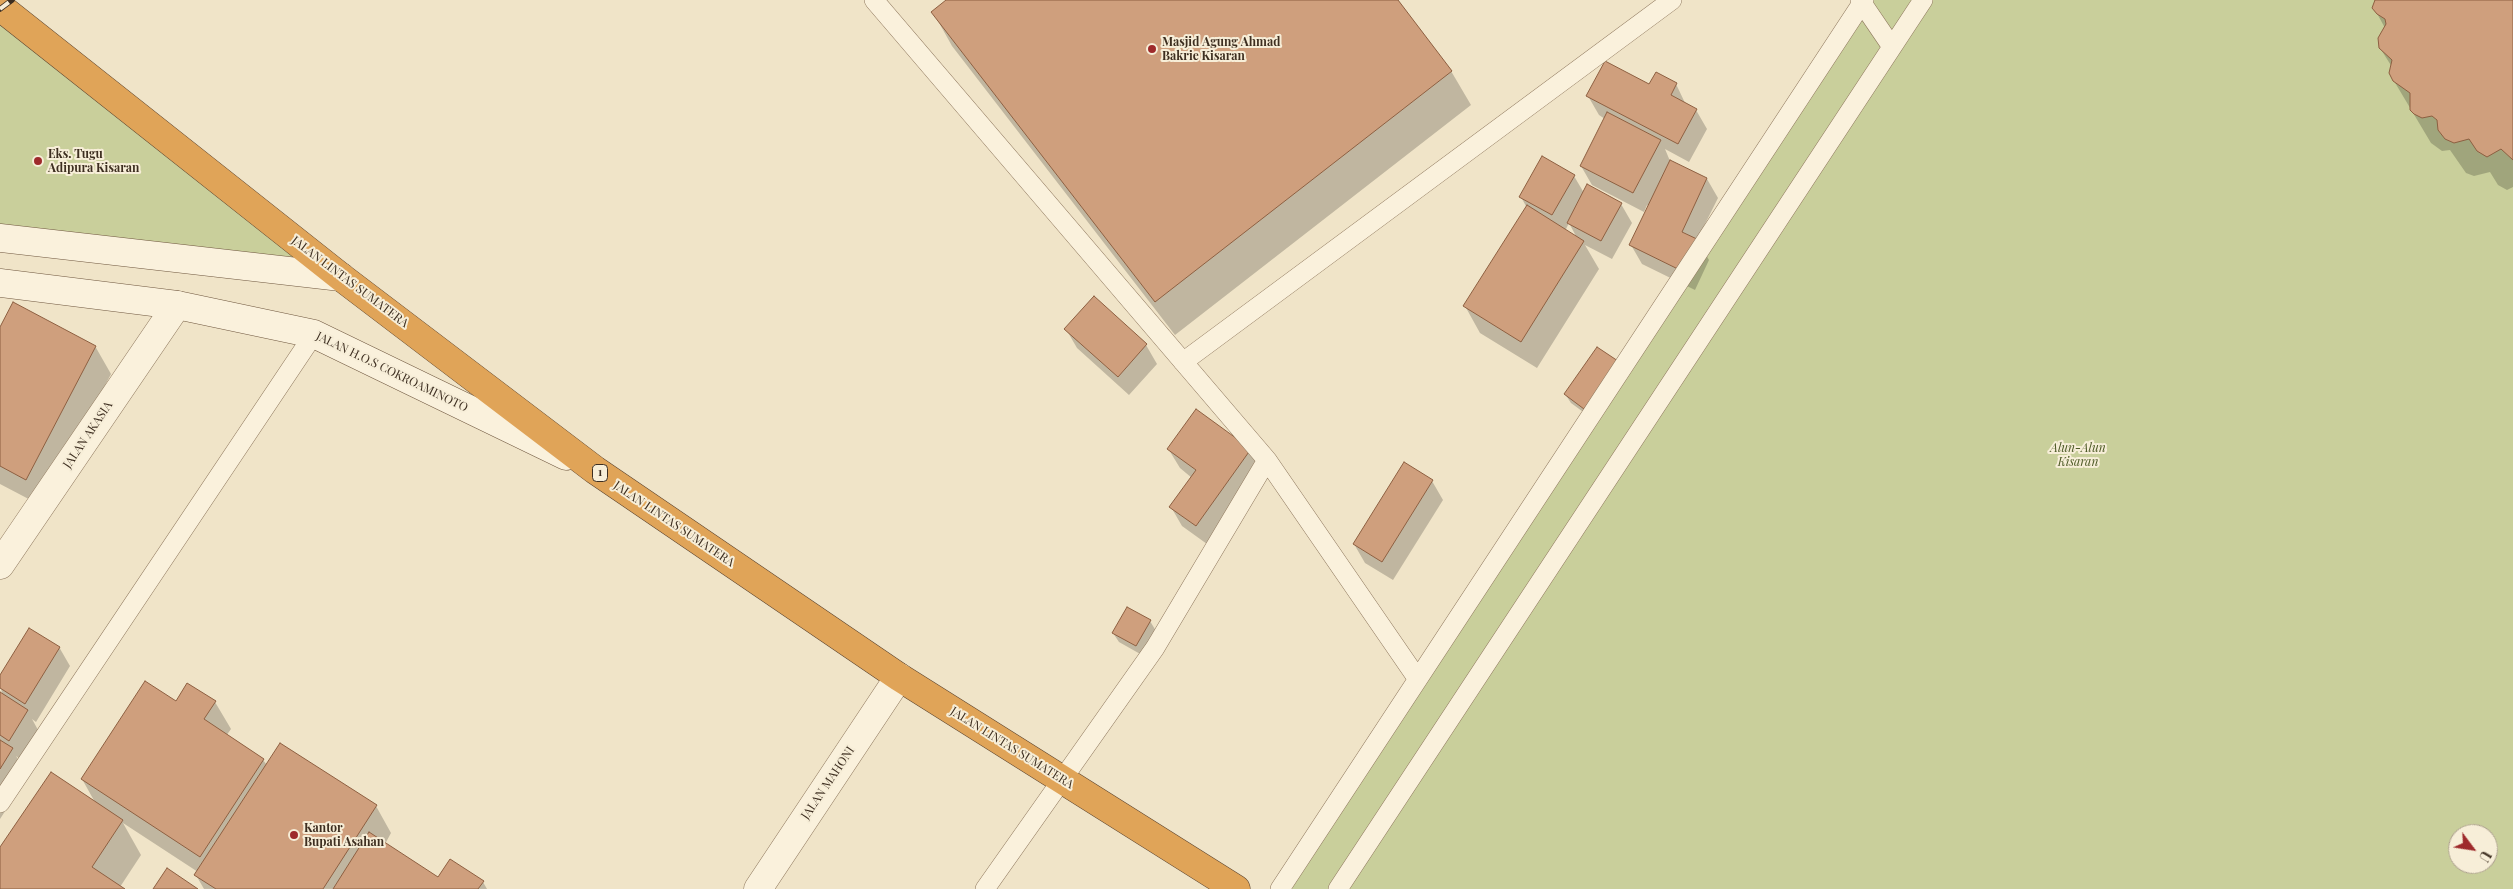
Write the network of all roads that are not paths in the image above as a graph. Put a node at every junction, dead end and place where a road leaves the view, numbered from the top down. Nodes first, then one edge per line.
1 (874, 0) edge
2 (1672, 0) edge
3 (1923, 0) edge
4 (1862, 1) edge
5 (0, 7) edge
6 (1892, 46) junction
7 (0, 238) edge
8 (341, 277) junction
9 (0, 283) edge
10 (177, 305) junction
11 (314, 334) junction
12 (1183, 362) junction
13 (1268, 460) junction
14 (595, 470) junction
15 (0, 565) edge
16 (899, 677) junction
17 (1417, 678) junction
18 (1062, 780) junction
19 (0, 803) edge
20 (758, 889) edge
21 (985, 889) edge
22 (1236, 889) edge
23 (1280, 889) edge
24 (1338, 889) edge

1 - 12 lane
2 - 12 lane
3 - 6 lane
4 - 6 lane
4 - 17 lane
5 - 8 highway, JALAN LINTAS SUMATERA / 1
6 - 24 lane
7 - 8 main road
8 - 14 highway, JALAN LINTAS SUMATERA / 1
9 - 10 main road, JALAN H.O.S COKROAMINOTO
10 - 11 main road, JALAN H.O.S COKROAMINOTO
10 - 15 main road, JALAN AKASIA
11 - 14 main road, JALAN H.O.S COKROAMINOTO
11 - 19 lane
12 - 13 lane
13 - 17 lane
13 - 18 lane
14 - 16 highway, JALAN LINTAS SUMATERA / 1
16 - 18 highway, JALAN LINTAS SUMATERA / 1
16 - 20 main road, JALAN MAHONI
17 - 23 lane
18 - 21 lane
18 - 22 highway, JALAN LINTAS SUMATERA / 1

